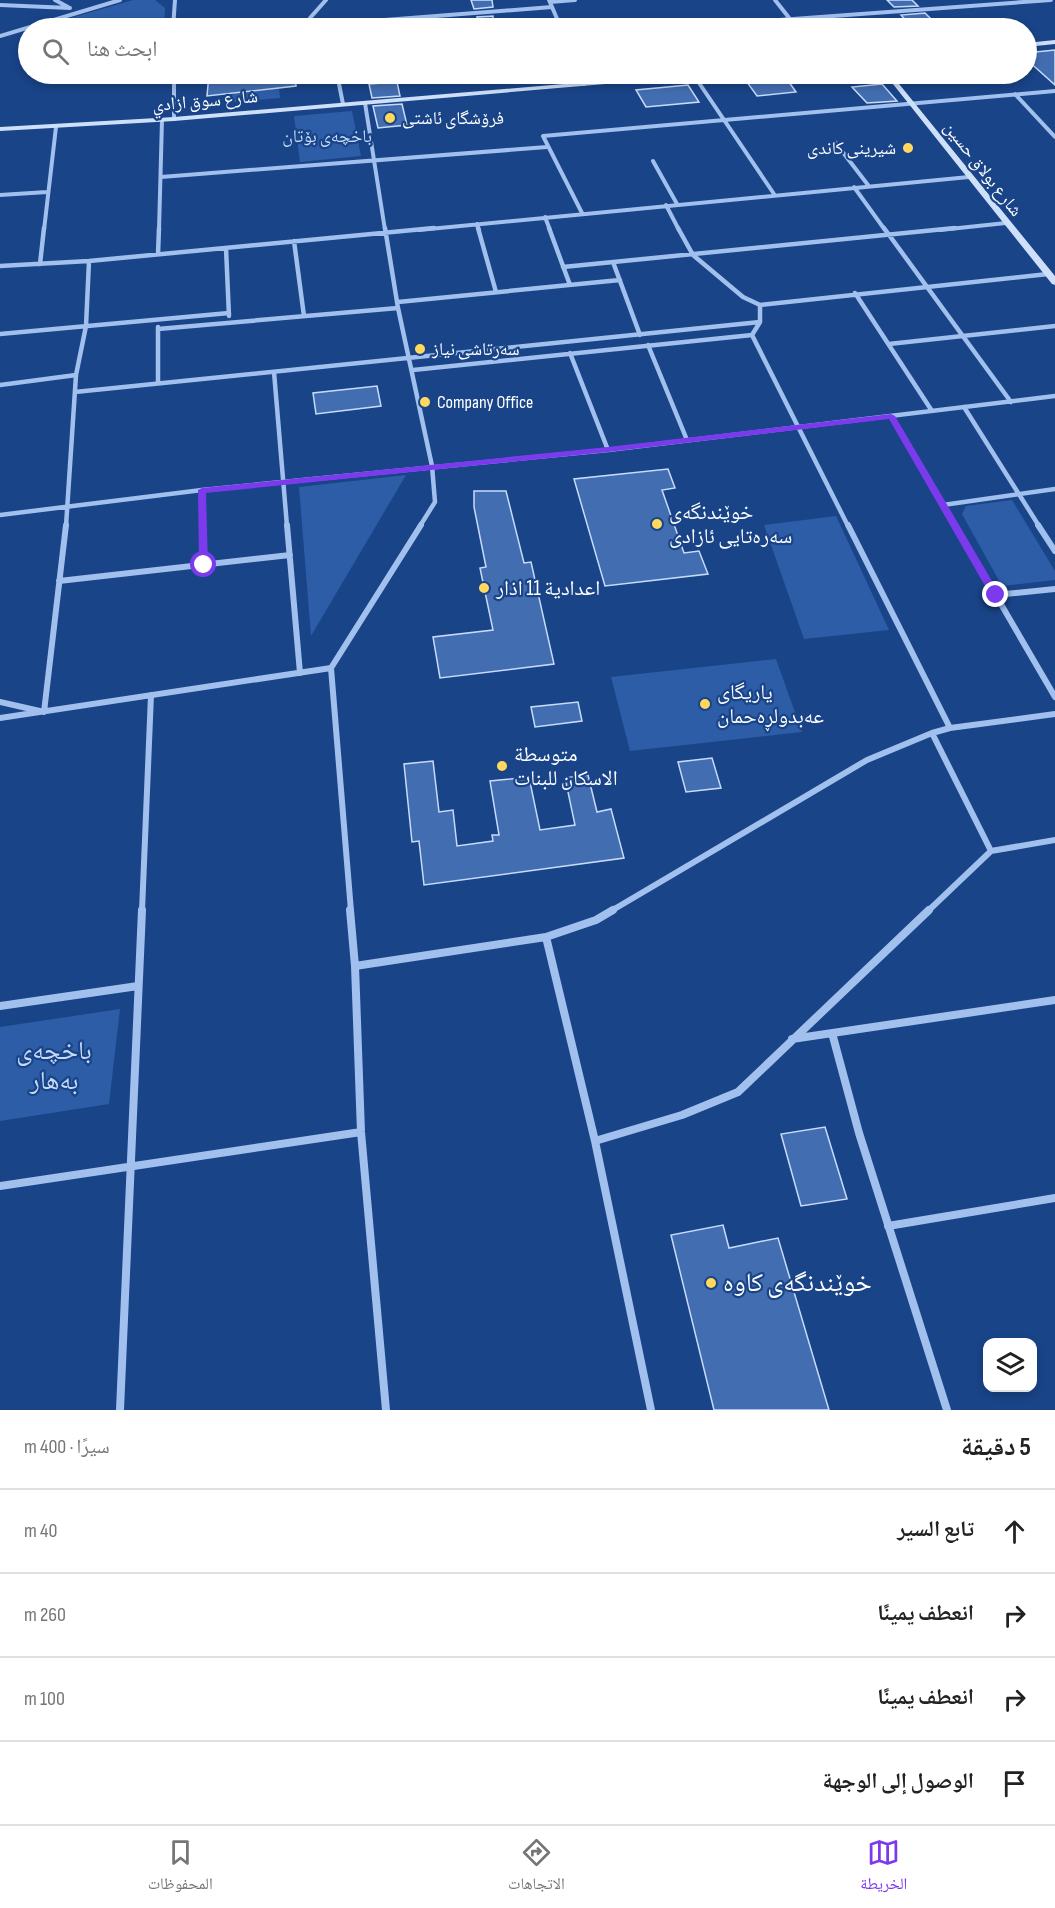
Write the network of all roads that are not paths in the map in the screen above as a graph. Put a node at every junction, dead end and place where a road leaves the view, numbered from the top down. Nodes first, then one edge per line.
1 (29, 0) edge
2 (55, 0) edge
3 (120, 0) edge
4 (326, 0) edge
5 (575, 0) edge
6 (775, 0) edge
7 (1051, 0) edge
8 (174, 1) edge
9 (549, 1) edge
10 (0, 4) edge
11 (40, 6) junction
12 (552, 7) junction
13 (70, 8) junction
14 (79, 12) junction
15 (59, 18) edge
16 (173, 18) edge
17 (310, 18) edge
18 (403, 18) edge
19 (557, 18) edge
20 (789, 18) edge
21 (804, 18) edge
22 (18, 31) edge
23 (0, 36) edge
24 (1055, 42) edge
25 (1037, 44) edge
26 (174, 84) edge
27 (339, 84) edge
28 (584, 84) edge
29 (700, 84) edge
30 (896, 84) edge
31 (1055, 91) edge
32 (1015, 94) junction
33 (365, 102) junction
34 (912, 103) junction
35 (343, 104) junction
36 (174, 119) junction
37 (723, 119) junction
38 (162, 120) junction
39 (56, 127) junction
40 (0, 129) edge
41 (1055, 137) edge
42 (835, 142) dead end
43 (547, 147) junction
44 (375, 160) junction
45 (653, 161) dead end
46 (161, 177) junction
47 (969, 177) junction
48 (868, 185) junction
49 (854, 187) junction
50 (47, 192) junction
51 (774, 194) junction
52 (0, 195) edge
53 (677, 204) junction
54 (666, 205) junction
55 (582, 213) junction
56 (545, 217) junction
57 (1006, 223) junction
58 (477, 224) junction
59 (388, 232) junction
60 (891, 235) junction
61 (294, 241) junction
62 (226, 248) junction
63 (158, 254) junction
64 (693, 255) junction
65 (89, 261) junction
66 (613, 262) junction
67 (40, 264) junction
68 (0, 266) edge
69 (563, 267) junction
70 (1048, 274) junction
71 (620, 280) junction
72 (1055, 282) edge
73 (570, 285) junction
74 (927, 286) junction
75 (496, 292) junction
76 (855, 293) junction
77 (398, 305) junction
78 (760, 305) junction
79 (229, 313) junction
80 (304, 316) junction
81 (159, 319) junction
82 (760, 322) junction
83 (230, 323) junction
84 (86, 326) junction
85 (1055, 326) edge
86 (158, 329) junction
87 (0, 334) edge
88 (640, 335) junction
89 (752, 335) junction
90 (964, 336) junction
91 (888, 344) junction
92 (648, 345) junction
93 (570, 353) junction
94 (410, 358) junction
95 (412, 370) junction
96 (274, 372) junction
97 (76, 375) junction
98 (158, 383) junction
99 (0, 385) edge
100 (75, 392) junction
101 (1055, 396) edge
102 (1011, 402) junction
103 (964, 407) junction
104 (932, 411) junction
105 (891, 416) junction
106 (800, 427) junction
107 (687, 440) junction
108 (608, 450) junction
109 (432, 466) junction
110 (283, 482) junction
111 (1055, 489) edge
112 (202, 490) junction
113 (1020, 494) junction
114 (943, 505) junction
115 (68, 507) junction
116 (0, 515) edge
117 (1055, 551) edge
118 (290, 555) junction
119 (204, 565) junction
120 (58, 581) junction
121 (1055, 589) edge
122 (996, 595) junction
123 (331, 668) junction
124 (300, 673) junction
125 (151, 695) junction
126 (1055, 697) edge
127 (0, 702) edge
128 (44, 712) junction
129 (1055, 714) edge
130 (0, 718) edge
131 (950, 728) junction
132 (932, 733) junction
133 (1055, 840) edge
134 (991, 851) junction
135 (546, 938) junction
136 (355, 966) junction
137 (138, 986) junction
138 (1055, 1000) edge
139 (0, 1006) edge
140 (832, 1033) junction
141 (792, 1039) junction
142 (361, 1132) junction
143 (595, 1141) junction
144 (130, 1166) junction
145 (0, 1186) edge
146 (1055, 1198) edge
147 (888, 1226) junction
148 (120, 1410) edge
149 (386, 1410) edge
150 (651, 1410) edge
151 (947, 1410) edge

1 - 11 street
2 - 13 street
3 - 14 street
4 - 17 street
5 - 9 street
6 - 20 street
7 - 21 street
8 - 16 street
9 - 12 street
10 - 11 street
11 - 13 street
12 - 18 street
12 - 19 street
13 - 14 street
14 - 15 street
22 - 23 street
24 - 25 street
26 - 36 street
27 - 35 street
28 - 33 street, شارع سوق ازادي
29 - 37 street
30 - 34 street, شارع بولاق حسين
31 - 32 street
32 - 34 street
32 - 41 street
33 - 35 street, شارع سوق ازادي
33 - 44 street
34 - 37 street
34 - 47 street, شارع بولاق حسين
35 - 36 street, شارع سوق ازادي
36 - 38 street, شارع سوق ازادي
37 - 43 street
37 - 51 street
38 - 39 street, شارع سوق ازادي
38 - 46 street
39 - 40 street, شارع سوق ازادي
39 - 50 street
42 - 48 street
43 - 44 street
43 - 55 street
44 - 46 street
44 - 59 street
45 - 53 street
46 - 63 street
47 - 48 street
47 - 57 street, شارع بولاق حسين
48 - 49 street
49 - 51 street
49 - 60 street
50 - 52 street
50 - 67 street
51 - 53 street
53 - 54 street
54 - 55 street
54 - 64 street
55 - 56 street
56 - 58 street
56 - 69 street
57 - 60 street
57 - 70 street, شارع بولاق حسين
58 - 59 street
58 - 75 street
59 - 61 street
59 - 77 street
60 - 64 street
60 - 74 street
61 - 62 street
61 - 80 street
62 - 63 street
62 - 79 street
63 - 65 street
64 - 66 street
64 - 78 street
65 - 67 street
65 - 84 street
66 - 69 street
66 - 71 street
67 - 68 street
69 - 73 street
70 - 72 street, شارع بولاق حسين
70 - 74 street
71 - 73 street
71 - 88 street
73 - 75 street
74 - 76 street
74 - 90 street
75 - 77 street
76 - 78 street
76 - 91 street
77 - 80 street
77 - 94 street
78 - 82 street
79 - 81 street
79 - 83 street
80 - 83 street
81 - 84 street
81 - 86 street
82 - 88 street
82 - 89 street
83 - 86 street
84 - 87 street
84 - 97 street
85 - 90 street
86 - 98 street
88 - 94 street
89 - 92 street
89 - 106 street
90 - 91 street
90 - 102 street
91 - 104 street
92 - 93 street
92 - 107 street
93 - 95 street
93 - 108 street
94 - 95 street
94 - 96 street
95 - 109 street
96 - 98 street
96 - 110 street
97 - 99 street
97 - 100 street
98 - 100 street
100 - 115 street
101 - 102 street
102 - 103 street
103 - 104 street
103 - 113 street
104 - 105 street
105 - 106 street
105 - 114 street
106 - 107 street
106 - 131 street
107 - 108 street
108 - 109 street
109 - 110 street
109 - 123 street
110 - 112 street
110 - 118 street
111 - 113 street
112 - 115 street
112 - 119 street
113 - 114 street
113 - 117 street
114 - 122 street
115 - 116 street
115 - 120 street
118 - 119 street
118 - 124 street
119 - 120 street
120 - 128 street
121 - 122 street
122 - 126 street
123 - 124 street
123 - 136 street
124 - 125 street
125 - 128 street
125 - 137 street
127 - 128 street
128 - 130 street
129 - 131 street
131 - 132 street
132 - 134 street
132 - 135 street
133 - 134 street
134 - 141 street
135 - 136 street
135 - 143 street
136 - 142 street
137 - 139 street
137 - 144 street
138 - 140 street
140 - 141 street
140 - 147 street
141 - 143 street
142 - 144 street
142 - 149 street
143 - 150 street
144 - 145 street
144 - 148 street
146 - 147 street
147 - 151 street

